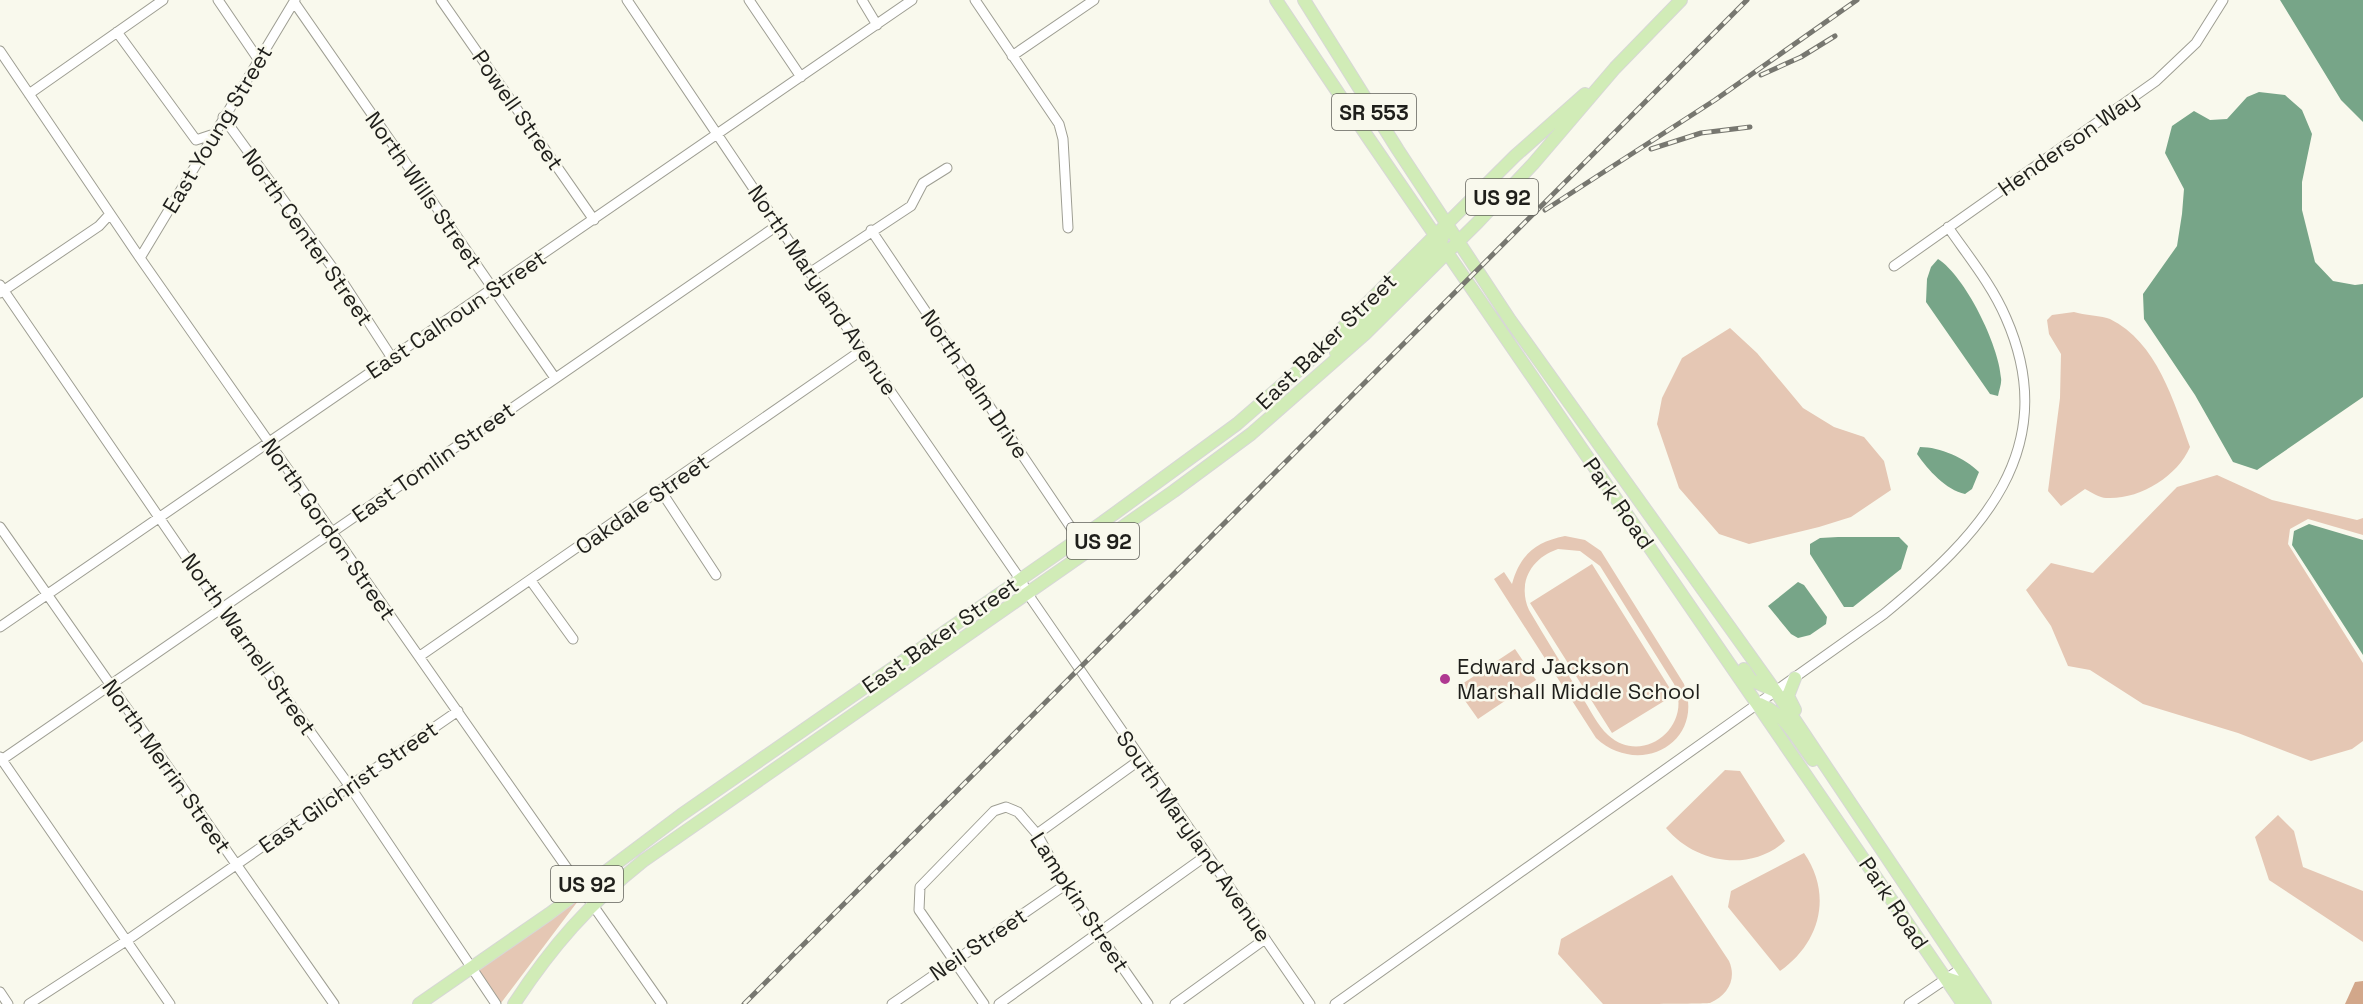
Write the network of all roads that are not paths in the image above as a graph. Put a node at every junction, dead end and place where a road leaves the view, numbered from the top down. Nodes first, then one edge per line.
1 (163, 0) edge
2 (218, 0) edge
3 (441, 0) edge
4 (627, 0) edge
5 (749, 0) edge
6 (862, 0) edge
7 (912, 0) edge
8 (975, 0) edge
9 (1094, 0) edge
10 (1276, 0) edge
11 (1304, 0) edge
12 (1681, 0) edge
13 (2223, 0) edge
14 (294, 1) edge
15 (877, 25) junction
16 (117, 32) junction
17 (0, 51) edge
18 (1012, 56) junction
19 (258, 59) junction
20 (1615, 68) junction
21 (801, 77) junction
22 (29, 94) junction
23 (223, 117) junction
24 (211, 135) junction
25 (718, 135) junction
26 (947, 168) dead end
27 (110, 214) junction
28 (594, 220) junction
29 (1446, 223) junction
30 (778, 225) junction
31 (1948, 226) junction
32 (1068, 228) dead end
33 (871, 230) junction
34 (1458, 241) junction
35 (1441, 243) junction
36 (140, 258) junction
37 (1894, 266) dead end
38 (811, 272) junction
39 (493, 289) junction
40 (1, 290) edge
41 (862, 350) junction
42 (392, 358) junction
43 (555, 378) junction
44 (268, 443) junction
45 (661, 491) junction
46 (161, 517) junction
47 (0, 527) edge
48 (332, 532) junction
49 (1078, 538) junction
50 (716, 575) dead end
51 (1020, 579) junction
52 (531, 580) junction
53 (1678, 587) junction
54 (1027, 593) junction
55 (45, 594) junction
56 (221, 608) junction
57 (0, 627) edge
58 (573, 639) dead end
59 (912, 653) junction
60 (420, 656) junction
61 (922, 667) junction
62 (1795, 678) junction
63 (111, 684) junction
64 (1776, 692) junction
65 (1759, 703) junction
66 (459, 711) junction
67 (788, 740) junction
68 (798, 754) junction
69 (1, 759) edge
70 (1141, 759) junction
71 (351, 788) junction
72 (1849, 801) junction
73 (681, 815) junction
74 (691, 828) junction
75 (1036, 834) junction
76 (1207, 855) junction
77 (236, 864) junction
78 (1065, 885) junction
79 (581, 889) junction
80 (592, 904) junction
81 (1097, 933) junction
82 (1265, 939) junction
83 (126, 941) junction
84 (954, 961) junction
85 (1962, 968) junction
86 (472, 969) junction
87 (1946, 978) junction
88 (0, 992) edge
89 (8, 1004) edge
90 (29, 1004) edge
91 (170, 1004) edge
92 (334, 1004) edge
93 (419, 1004) edge
94 (496, 1004) edge
95 (514, 1004) edge
96 (662, 1004) edge
97 (892, 1004) edge
98 (984, 1004) edge
99 (999, 1004) edge
100 (1148, 1004) edge
101 (1175, 1004) edge
102 (1310, 1004) edge
103 (1335, 1004) edge
104 (1910, 1004) edge
105 (1963, 1004) edge
106 (1975, 1004) edge
107 (1985, 1004) edge

1 - 16 street
2 - 19 street
3 - 28 street, Powell Street
4 - 25 street, North Maryland Avenue
5 - 21 street
6 - 15 street
7 - 15 street, East Calhoun Street
8 - 18 street
9 - 18 street
10 - 35 main road, Park Road / SR 553
11 - 29 main road, Park Road / SR 553
12 - 20 main road, US 92
13 - 31 street, Henderson Way
14 - 19 street, East Young Street
14 - 39 street, North Wills Street
15 - 21 street, East Calhoun Street
16 - 22 street
16 - 24 street
17 - 22 street, North Gordon Street
18 - 32 street
19 - 23 street, East Young Street
20 - 29 main road, US 92
20 - 34 main road, US 92
21 - 25 street, East Calhoun Street
22 - 27 street, North Gordon Street
23 - 24 street, East Young Street
23 - 42 street, North Center Street
24 - 36 street, East Young Street
25 - 28 street, East Calhoun Street
25 - 30 street, North Maryland Avenue
26 - 33 street
27 - 36 street, North Gordon Street
27 - 40 street
28 - 39 street, East Calhoun Street
29 - 34 main road, Park Road / SR 553
29 - 35 main road, US 92
30 - 38 street, North Maryland Avenue
30 - 43 street, East Tomlin Street
31 - 37 street, Henderson Way
31 - 62 street
33 - 38 street
33 - 49 street, North Palm Drive
34 - 35 main road, US 92
34 - 64 main road, Park Road
35 - 49 main road, East Baker Street / US 92
35 - 53 main road, Park Road
35 - 54 main road, East Baker Street / US 92
36 - 44 street, North Gordon Street
38 - 41 street, North Maryland Avenue
39 - 42 street, East Calhoun Street
39 - 43 street, North Wills Street
40 - 46 street, North Warnell Street
41 - 45 street, Oakdale Street
41 - 51 street, North Maryland Avenue
42 - 44 street, East Calhoun Street
43 - 48 street, East Tomlin Street
44 - 46 street, East Calhoun Street
44 - 48 street, North Gordon Street
45 - 50 street
45 - 52 street, Oakdale Street
46 - 55 street, East Calhoun Street
46 - 56 street, North Warnell Street
47 - 55 street, North Merrin Street
48 - 56 street, East Tomlin Street
48 - 60 street, North Gordon Street
49 - 51 main road, East Baker Street / US 92
51 - 54 street, North Maryland Avenue
51 - 59 main road, East Baker Street / US 92
52 - 58 street
52 - 60 street, Oakdale Street
53 - 64 main road
53 - 65 main road, Park Road
54 - 61 main road, East Baker Street / US 92
54 - 70 street, South Maryland Avenue
55 - 57 street, East Calhoun Street
55 - 63 street, North Merrin Street
56 - 63 street, East Tomlin Street
56 - 71 street, North Warnell Street
59 - 61 street
59 - 67 main road, East Baker Street / US 92
60 - 66 street, North Gordon Street
61 - 68 main road, East Baker Street / US 92
62 - 64 street
62 - 72 main road
63 - 69 street, East Tomlin Street
63 - 77 street, North Merrin Street
64 - 65 street
64 - 72 main road, Park Road
65 - 72 main road
65 - 87 main road, Park Road
65 - 103 street
66 - 71 street, East Gilchrist Street
66 - 79 street, North Gordon Street
67 - 68 street
67 - 73 main road, East Baker Street / US 92
68 - 74 main road, East Baker Street / US 92
69 - 83 street
70 - 75 street
70 - 76 street, South Maryland Avenue
71 - 77 street, East Gilchrist Street
71 - 86 street, North Warnell Street
72 - 85 main road, Park Road
73 - 74 street
73 - 79 main road, East Baker Street / US 92
74 - 80 main road, East Baker Street / US 92
75 - 78 street, Lampkin Street
75 - 84 street, Lampkin Street
76 - 81 street
76 - 82 street, South Maryland Avenue
77 - 83 street, East Gilchrist Street
77 - 92 street, North Merrin Street
78 - 81 street, Lampkin Street
78 - 84 street, Neil Street
79 - 80 street, North Gordon Street
79 - 86 main road, East Baker Street / US 92
80 - 95 main road, US 92
80 - 96 street, North Gordon Street
81 - 99 street
81 - 100 street, Lampkin Street
82 - 101 street
82 - 102 street, South Maryland Avenue
83 - 90 street, East Gilchrist Street
83 - 91 street
84 - 97 street, Neil Street
84 - 98 street
85 - 87 street
85 - 107 main road, Park Road
86 - 93 main road, East Baker Street / US 92
86 - 94 street, North Warnell Street
87 - 104 street
87 - 105 main road, Park Road
87 - 106 main road
88 - 89 street

